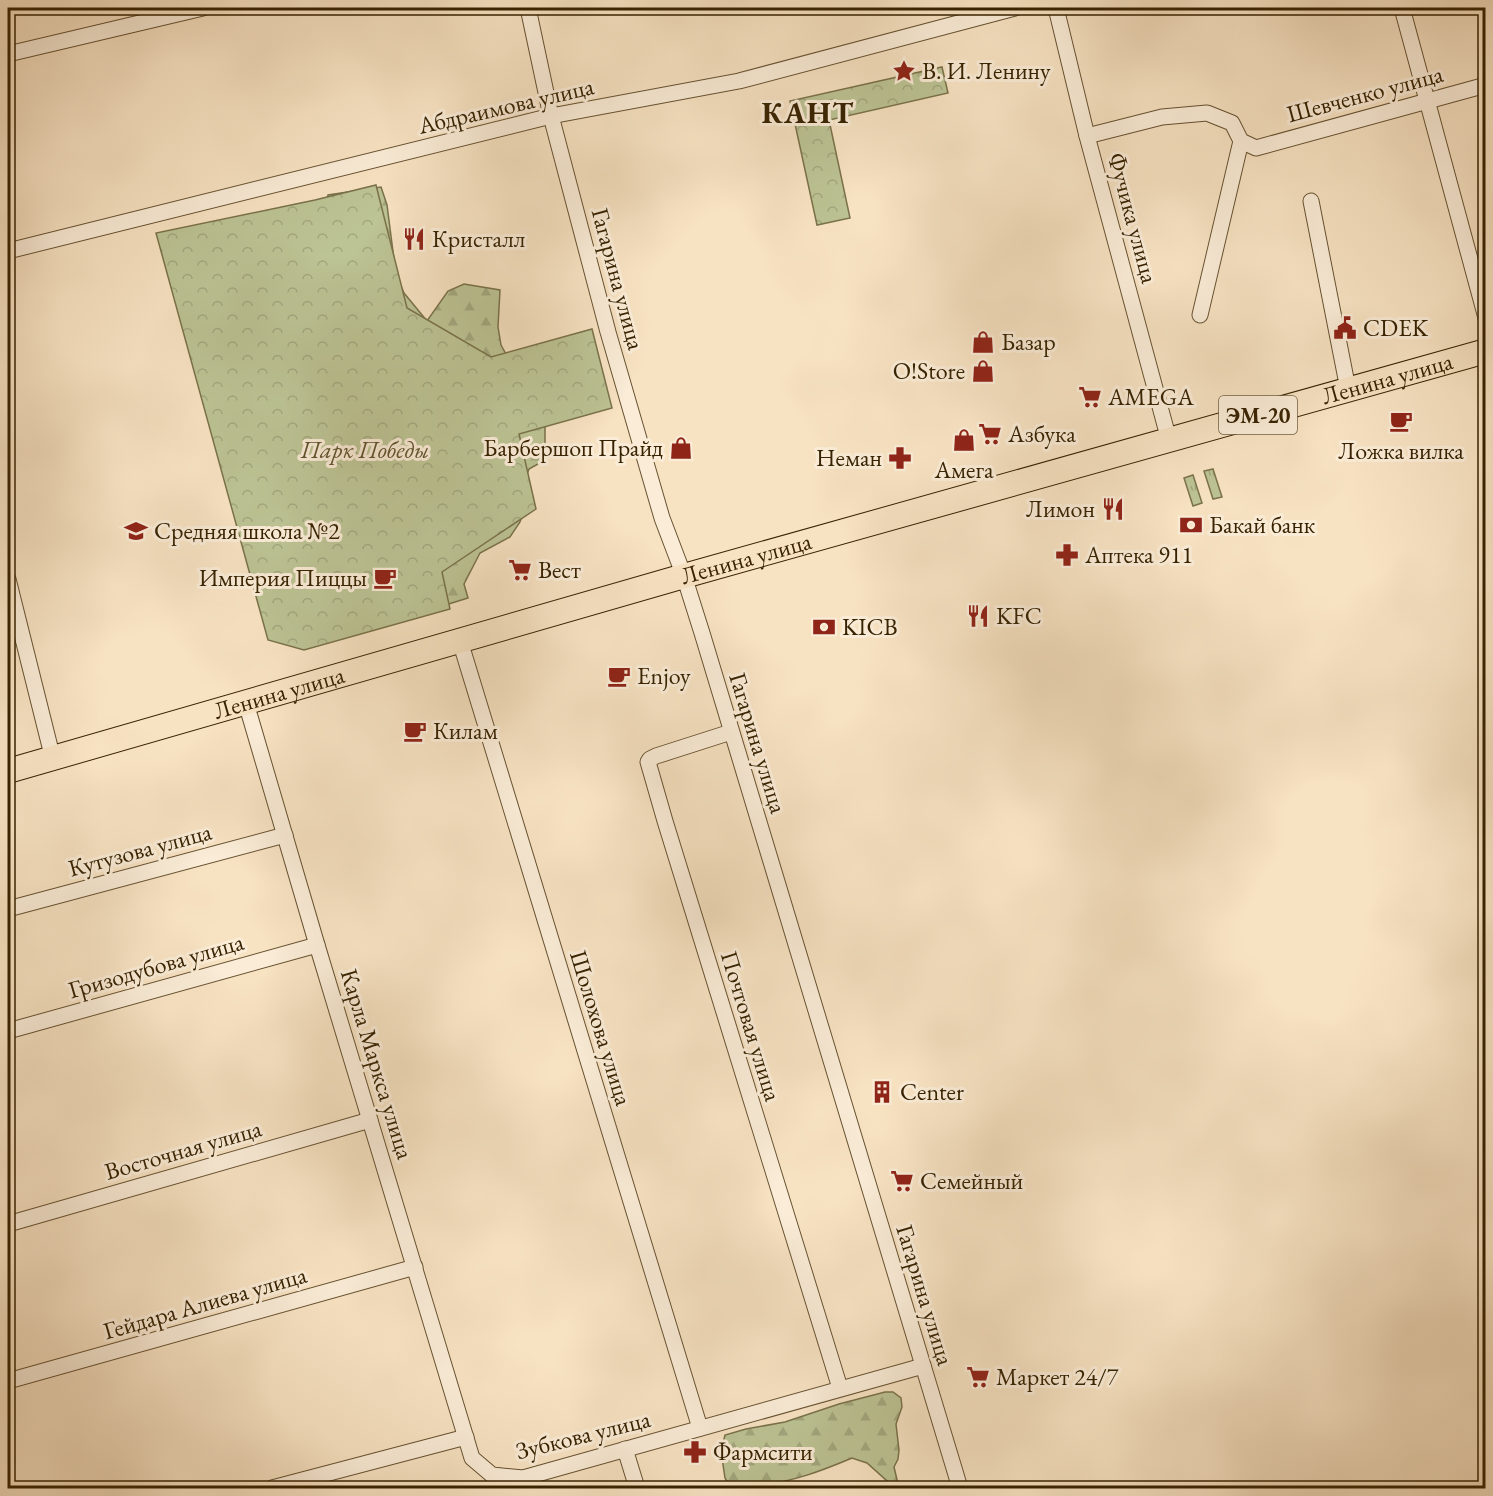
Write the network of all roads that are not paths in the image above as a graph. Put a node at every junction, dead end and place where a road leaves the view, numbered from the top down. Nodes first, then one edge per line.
1 (203, 8) edge
2 (528, 8) edge
3 (1015, 8) edge
4 (1056, 8) edge
5 (1402, 8) edge
6 (8, 54) edge
7 (1485, 85) edge
8 (1428, 100) junction
9 (551, 116) junction
10 (1087, 135) junction
11 (1241, 141) junction
12 (1311, 201) dead end
13 (8, 251) edge
14 (1200, 315) dead end
15 (1485, 318) edge
16 (1485, 351) edge
17 (1348, 389) junction
18 (1169, 440) junction
19 (684, 576) junction
20 (8, 579) edge
21 (460, 641) junction
22 (246, 703) junction
23 (731, 732) junction
24 (53, 759) junction
25 (8, 771) edge
26 (285, 835) junction
27 (8, 909) edge
28 (317, 945) junction
29 (8, 1031) edge
30 (370, 1120) junction
31 (8, 1224) edge
32 (415, 1267) junction
33 (923, 1366) junction
34 (8, 1381) edge
35 (840, 1388) junction
36 (700, 1428) junction
37 (466, 1437) junction
38 (625, 1449) junction
39 (272, 1488) edge
40 (637, 1488) edge
41 (960, 1488) edge

1 - 6 street
2 - 9 street, Гагарина улица
3 - 9 street, Абдраимова улица
4 - 10 street, Фучика улица
5 - 8 street
7 - 8 street, Шевченко улица
8 - 11 street, Шевченко улица
8 - 15 street
9 - 13 street, Абдраимова улица
9 - 19 street, Гагарина улица
10 - 11 street
10 - 18 street, Фучика улица
11 - 14 street
12 - 17 street
16 - 17 main road, Ленина улица / ЭМ-20
17 - 18 main road, Ленина улица / ЭМ-20
18 - 19 main road, Ленина улица / ЭМ-20
19 - 21 main road, Ленина улица / ЭМ-20
19 - 23 street, Гагарина улица
20 - 24 street
21 - 22 main road, Ленина улица / ЭМ-20
21 - 36 street, Шолохова улица
22 - 24 main road, Ленина улица / ЭМ-20
22 - 26 street, Карла Маркса улица
23 - 33 street, Гагарина улица
23 - 35 street, Почтовая улица
24 - 25 main road, Ленина улица / ЭМ-20
26 - 27 street, Кутузова улица
26 - 28 street, Карла Маркса улица
28 - 29 street, Гризодубова улица
28 - 30 street, Карла Маркса улица
30 - 31 street, Восточная улица
30 - 32 street, Карла Маркса улица
32 - 34 street, Гейдара Алиева улица
32 - 37 street, Карла Маркса улица
33 - 35 street, Зубкова улица
33 - 41 street, Гагарина улица
35 - 36 street, Зубкова улица
36 - 38 street, Зубкова улица
37 - 38 street, Зубкова улица
37 - 39 street
38 - 40 street

